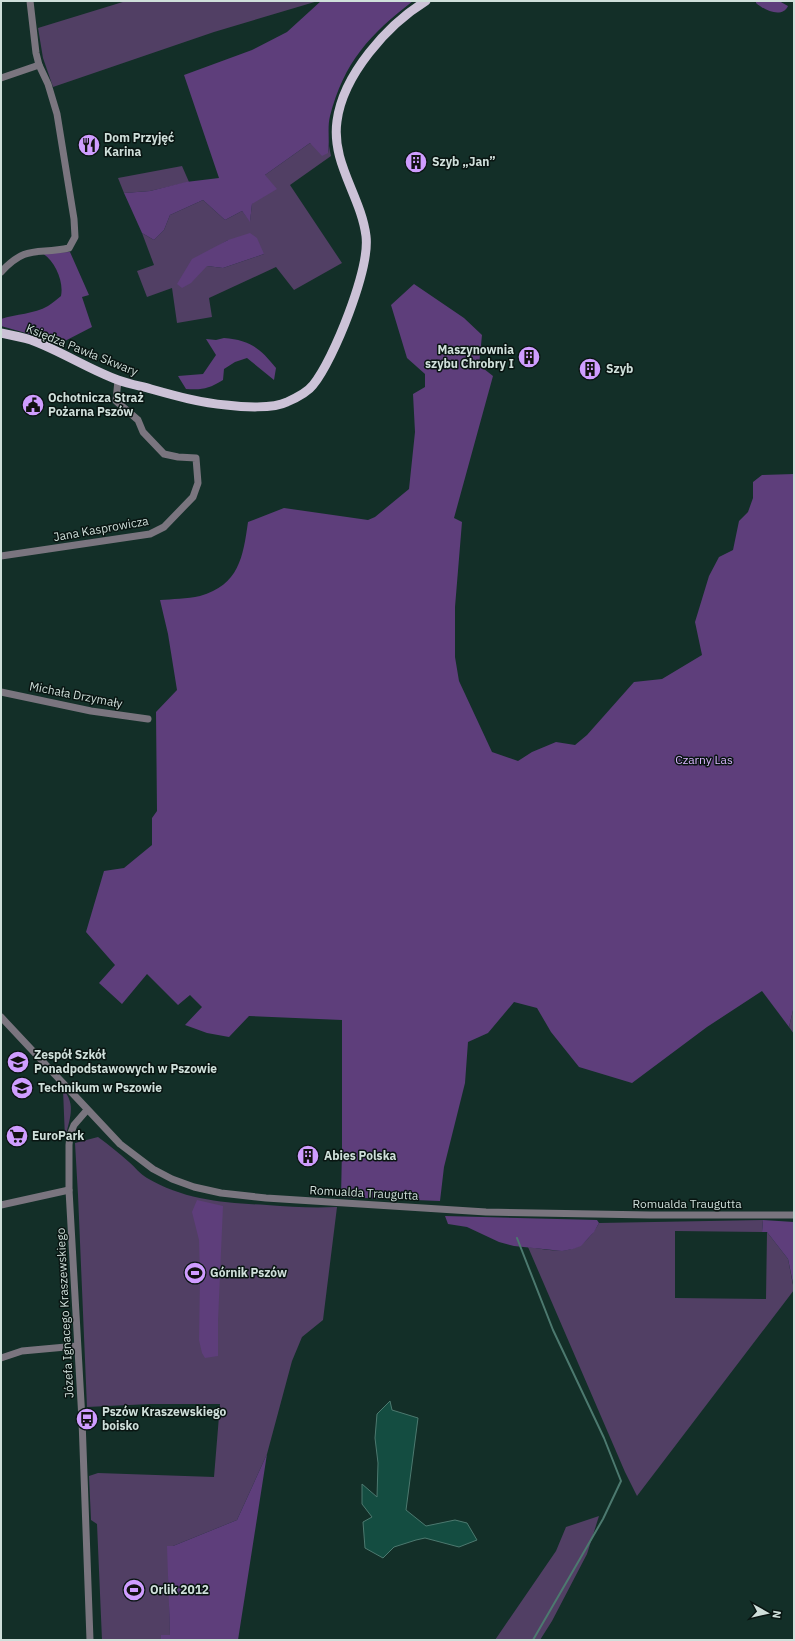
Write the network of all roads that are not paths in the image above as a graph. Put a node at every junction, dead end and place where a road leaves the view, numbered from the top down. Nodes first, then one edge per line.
1 (30, 1) edge
2 (426, 1) edge
3 (39, 65) junction
4 (1, 78) edge
5 (1, 272) edge
6 (1, 333) edge
7 (118, 380) junction
8 (1, 556) edge
9 (1, 692) edge
10 (148, 719) dead end
11 (1, 1017) edge
12 (87, 1110) junction
13 (69, 1190) junction
14 (1, 1205) edge
15 (794, 1215) edge
16 (77, 1346) junction
17 (1, 1358) edge
18 (90, 1640) edge

1 - 3 street
2 - 7 main road, Księdza Pawła Skwary
3 - 4 street
3 - 5 street
6 - 7 main road, Księdza Pawła Skwary
7 - 8 street, Jana Kasprowicza
9 - 10 street, Michała Drzymały
11 - 12 street, Romualda Traugutta
12 - 13 street, Józefa Ignacego Kraszewskiego
12 - 15 street, Romualda Traugutta
13 - 14 street
13 - 16 street, Józefa Ignacego Kraszewskiego
16 - 17 street
16 - 18 street, Józefa Ignacego Kraszewskiego

